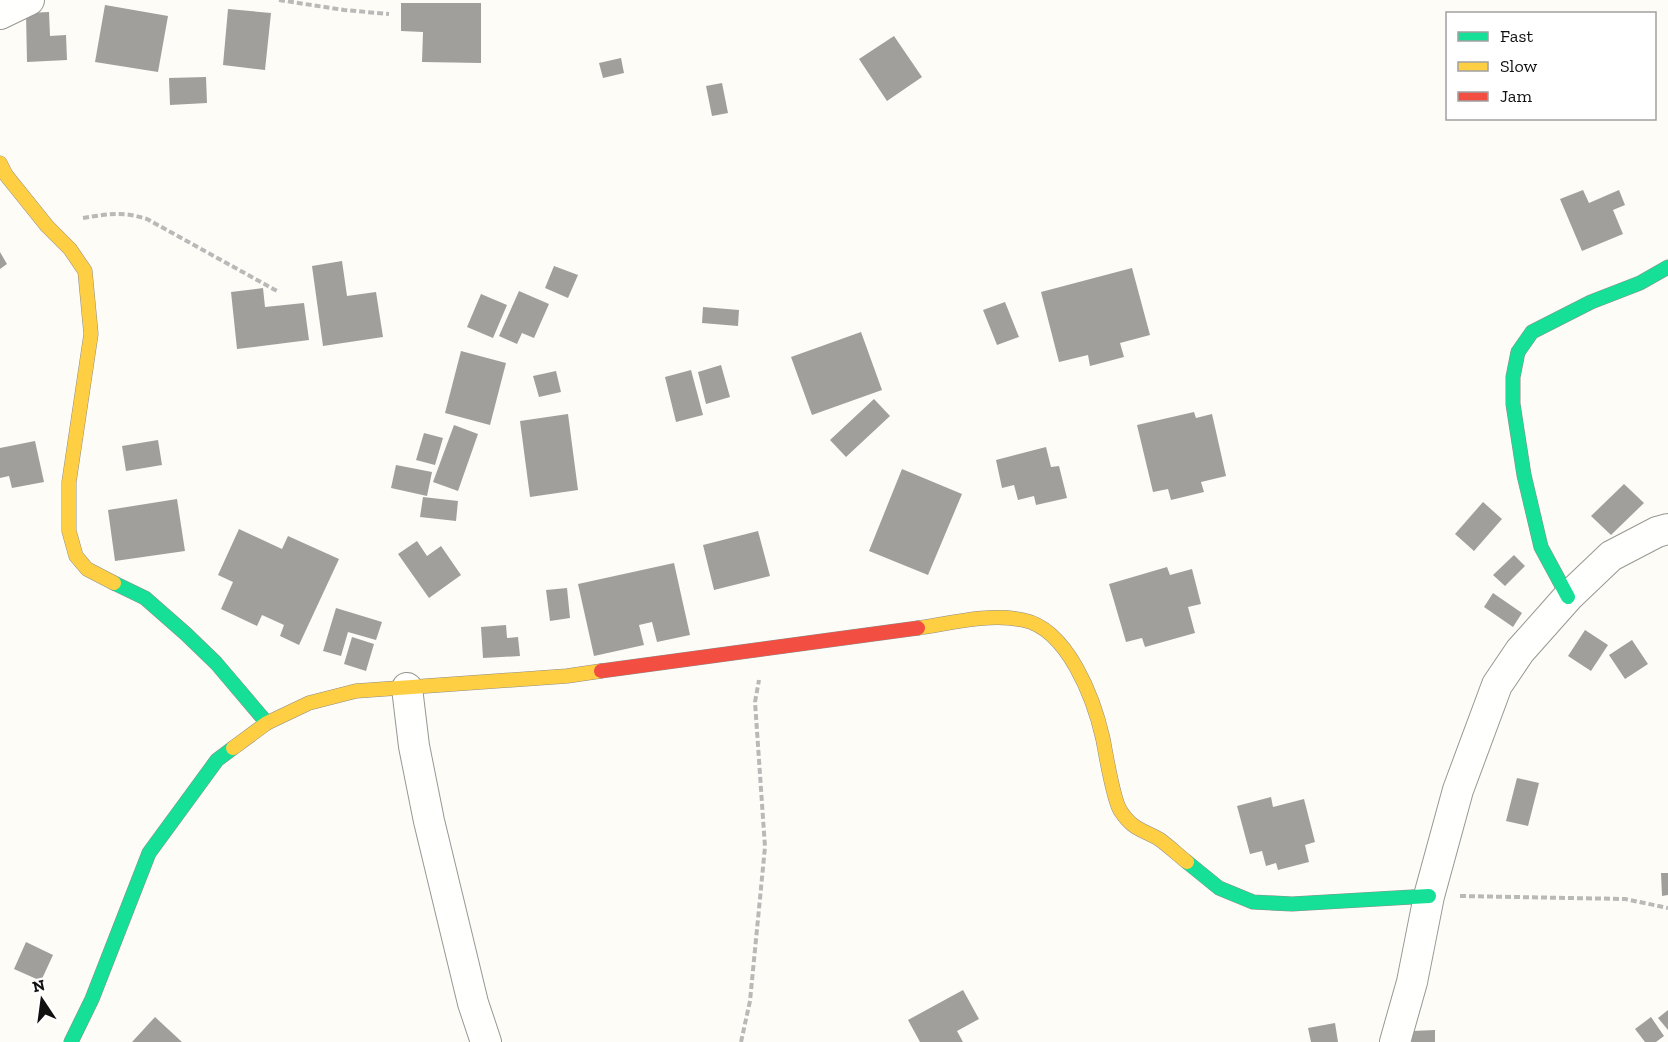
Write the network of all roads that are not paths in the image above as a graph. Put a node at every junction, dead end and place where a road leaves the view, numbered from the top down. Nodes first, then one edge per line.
1 (29, 0) edge
2 (0, 14) edge
3 (0, 163) edge
4 (1668, 267) edge
5 (1668, 529) edge
6 (1568, 597) junction
7 (407, 688) junction
8 (267, 723) junction
9 (1429, 896) junction
10 (71, 1042) edge
11 (486, 1042) edge
12 (1395, 1042) edge

1 - 2 street
3 - 8 street
4 - 6 street
5 - 6 street
6 - 9 street
7 - 8 street
7 - 9 street
7 - 11 street
8 - 10 street
9 - 12 street

